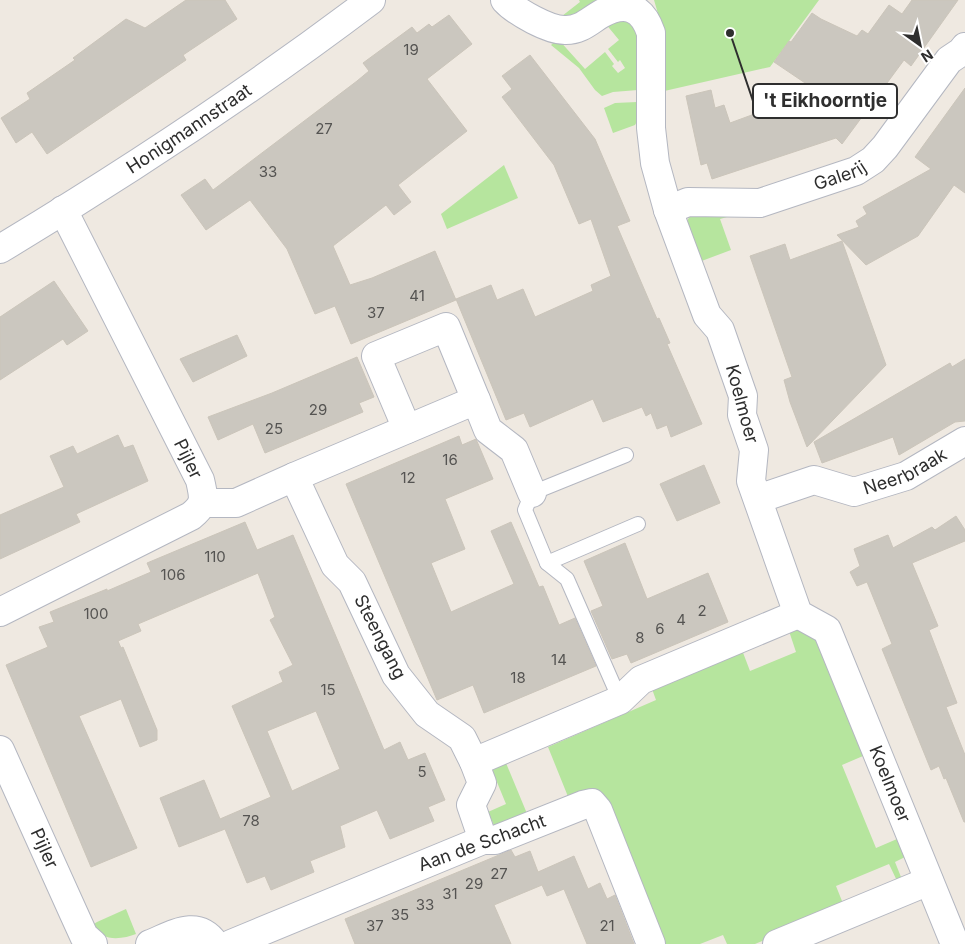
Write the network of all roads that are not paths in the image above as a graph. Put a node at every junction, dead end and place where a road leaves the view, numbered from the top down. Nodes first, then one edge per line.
1 (371, 0) edge
2 (505, 0) edge
3 (964, 51) edge
4 (63, 210) junction
5 (668, 210) junction
6 (0, 249) edge
7 (476, 400) junction
8 (407, 429) junction
9 (965, 441) edge
10 (626, 455) dead end
11 (294, 478) junction
12 (532, 493) junction
13 (758, 499) junction
14 (203, 503) junction
15 (638, 524) dead end
16 (547, 563) junction
17 (0, 612) edge
18 (798, 614) junction
19 (620, 700) junction
20 (0, 750) edge
21 (474, 762) junction
22 (483, 840) junction
23 (929, 881) junction
24 (93, 944) edge
25 (150, 944) edge
26 (215, 944) edge
27 (231, 944) edge
28 (651, 944) edge
29 (777, 944) edge
30 (955, 944) edge

1 - 4 street, Honigmannstraat
2 - 5 street, Koelmoer
3 - 5 street, Galerij
4 - 6 street, Honigmannstraat
4 - 14 street, Pijler
5 - 13 street, Koelmoer
7 - 8 street
7 - 8 street
7 - 12 street
8 - 11 street
9 - 13 street, Neerbraak
10 - 12 lane
11 - 14 street
11 - 21 street, Steengang
12 - 16 lane
13 - 18 street, Koelmoer
14 - 17 street, Pijler
15 - 16 lane
16 - 19 lane
18 - 19 street
18 - 23 street, Koelmoer
19 - 21 street
20 - 24 street, Pijler
21 - 22 street, Steengang
22 - 27 street, Aan de Schacht
22 - 28 street, Aan de Schacht
23 - 29 street
23 - 30 street, Koelmoer
25 - 26 street

